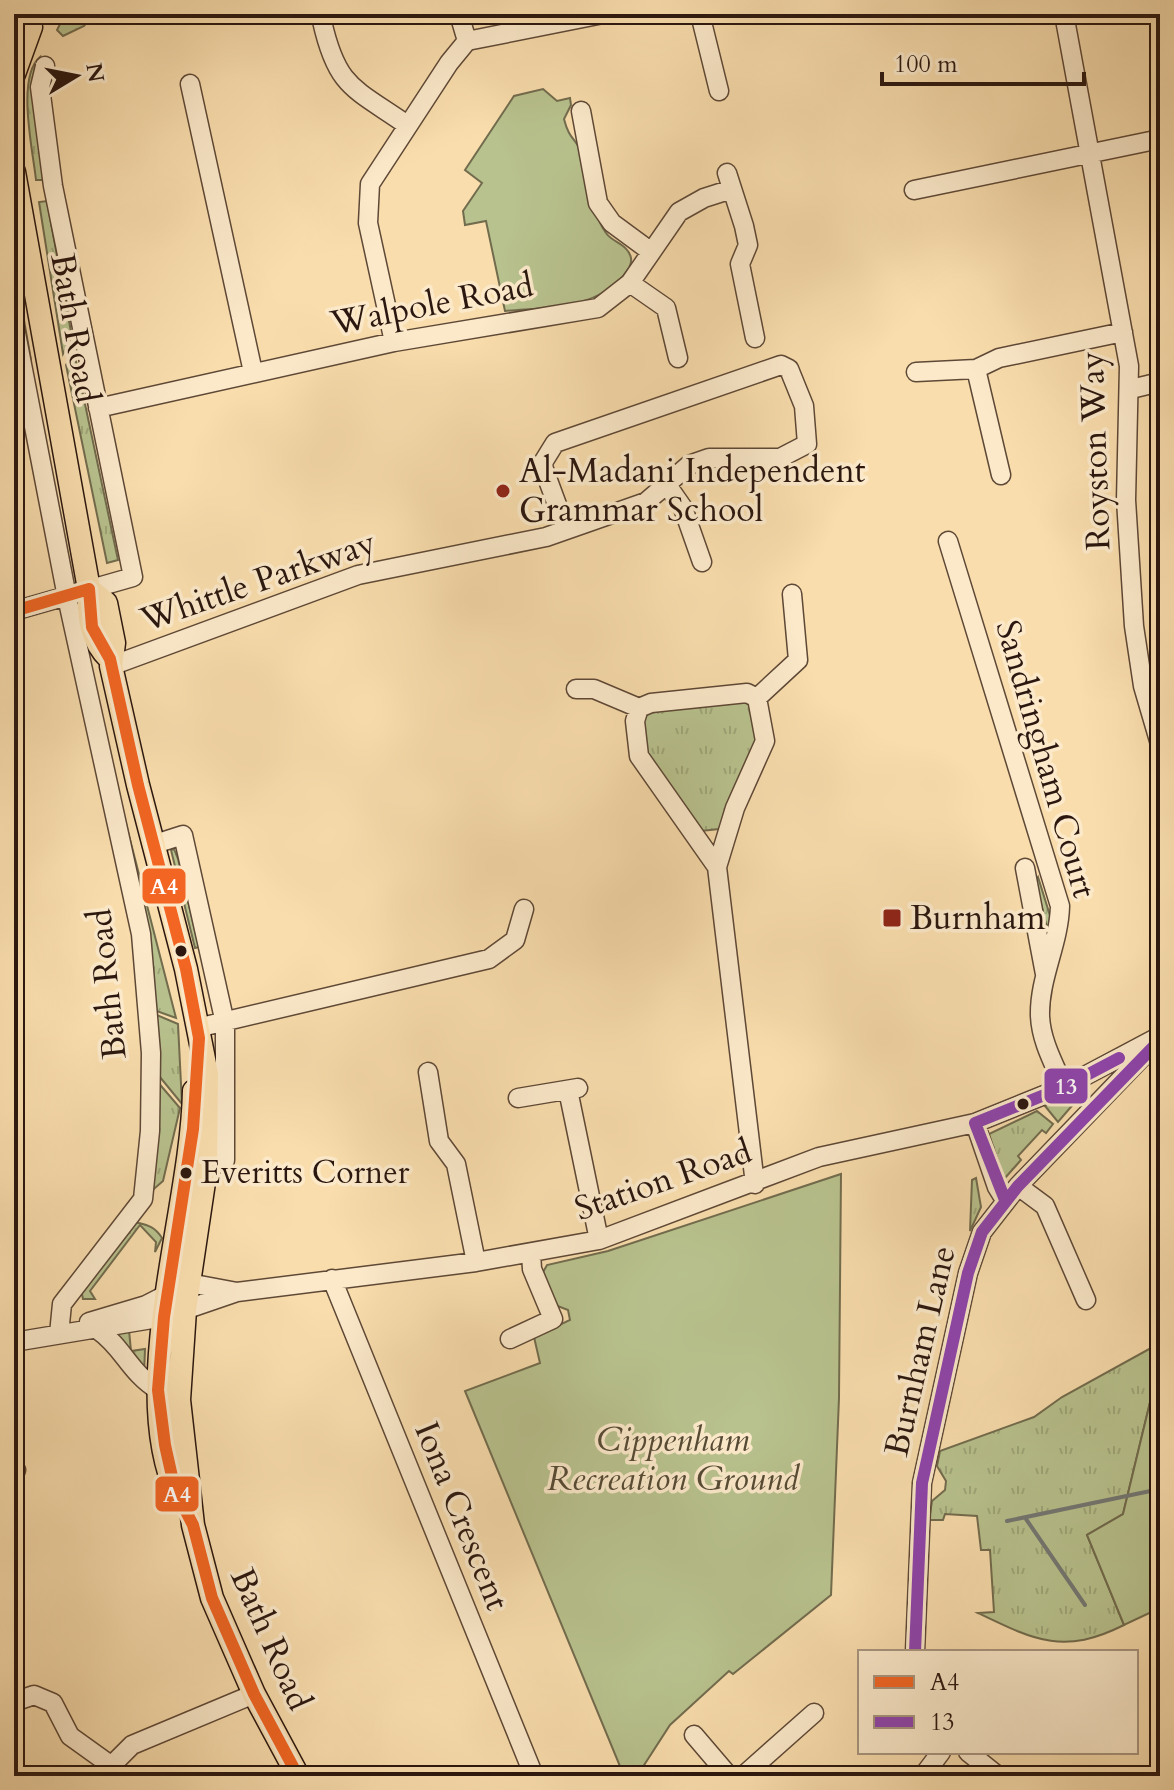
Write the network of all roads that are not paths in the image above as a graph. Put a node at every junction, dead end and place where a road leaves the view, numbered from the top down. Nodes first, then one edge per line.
1 (459, 14) edge
2 (603, 14) edge
3 (700, 14) edge
4 (1064, 14) edge
5 (321, 16) edge
6 (28, 27) edge
7 (467, 41) junction
8 (45, 66) dead end
9 (14, 74) edge
10 (191, 84) dead end
11 (719, 91) dead end
12 (577, 122) dead end
13 (407, 125) junction
14 (1160, 139) edge
15 (1089, 155) junction
16 (14, 172) edge
17 (914, 190) dead end
18 (650, 251) junction
19 (630, 283) junction
20 (14, 323) edge
21 (1123, 332) junction
22 (755, 338) dead end
23 (394, 342) junction
24 (678, 358) dead end
25 (976, 369) junction
26 (253, 372) junction
27 (916, 372) dead end
28 (1160, 382) edge
29 (1131, 389) junction
30 (98, 408) junction
31 (1001, 475) dead end
32 (667, 485) junction
33 (566, 529) junction
34 (948, 541) dead end
35 (702, 562) dead end
36 (89, 589) junction
37 (792, 594) dead end
38 (67, 597) junction
39 (14, 611) edge
40 (110, 663) junction
41 (576, 689) dead end
42 (757, 698) junction
43 (639, 708) junction
44 (1160, 744) edge
45 (155, 844) junction
46 (717, 867) junction
47 (1025, 868) dead end
48 (524, 909) dead end
49 (1046, 976) junction
50 (225, 1023) junction
51 (198, 1033) junction
52 (1160, 1038) edge
53 (428, 1072) dead end
54 (1095, 1072) junction
55 (1112, 1086) junction
56 (1064, 1087) junction
57 (518, 1098) dead end
58 (975, 1123) junction
59 (206, 1169) junction
60 (755, 1184) junction
61 (1012, 1193) junction
62 (599, 1240) junction
63 (531, 1253) junction
64 (476, 1262) junction
65 (332, 1279) junction
66 (189, 1283) junction
67 (237, 1292) junction
68 (1086, 1300) dead end
69 (172, 1308) junction
70 (98, 1330) junction
71 (64, 1333) junction
72 (510, 1339) dead end
73 (14, 1342) edge
74 (158, 1390) junction
75 (193, 1525) junction
76 (915, 1650) edge
77 (254, 1694) junction
78 (14, 1702) edge
79 (809, 1723) dead end
80 (694, 1735) dead end
81 (940, 1754) edge
82 (970, 1754) edge
83 (105, 1770) edge
84 (298, 1776) edge
85 (534, 1776) edge
86 (729, 1776) edge
87 (743, 1776) edge
88 (923, 1776) edge
89 (998, 1776) edge

1 - 7 street
2 - 7 street
3 - 11 street
4 - 15 street, Royston Way
5 - 13 street
6 - 9 main road
7 - 13 street
8 - 30 street
10 - 26 street
12 - 18 street
13 - 23 street
14 - 15 street
15 - 17 street
15 - 21 street, Royston Way
16 - 36 main road, Bath Road
18 - 19 street, Walpole Road
18 - 22 street, Walpole Road
19 - 23 street, Walpole Road
19 - 24 street
20 - 38 street, Bath Road
21 - 25 street
21 - 29 street, Royston Way
23 - 26 street, Walpole Road
25 - 27 street
25 - 31 street
26 - 30 street, Walpole Road
28 - 29 street
29 - 44 street, Royston Way
30 - 36 street
32 - 33 street, Whittle Parkway
32 - 33 street, Whittle Parkway
32 - 35 street
33 - 40 street, Whittle Parkway
34 - 49 street, Sandringham Court
36 - 38 street
36 - 40 main road, Bath Road
37 - 42 street
38 - 39 street
38 - 71 street, Bath Road
40 - 45 main road, Bath Road
41 - 43 street
42 - 43 street
42 - 46 street
43 - 46 street
45 - 50 street
45 - 51 main road, Bath Road
46 - 60 street
47 - 49 street
48 - 50 street
49 - 56 street, Sandringham Court
50 - 51 street
50 - 59 street
51 - 59 main road, Bath Road
51 - 69 main road, Bath Road
52 - 54 street, Station Road
52 - 55 street, Burnham Lane
53 - 64 street
54 - 55 street
54 - 56 street, Station Road
55 - 61 street, Burnham Lane
56 - 58 street, Station Road
57 - 62 street
58 - 60 street, Station Road
58 - 61 street
59 - 66 main road, Bath Road
60 - 62 street, Station Road
61 - 68 street
61 - 76 street, Burnham Lane
62 - 63 street, Station Road
63 - 64 street, Station Road
63 - 72 street
64 - 65 street, Station Road
65 - 67 street, Station Road
65 - 85 street, Iona Crescent
66 - 67 street, Station Road
66 - 69 main road, Bath Road
67 - 69 street, Station Road
69 - 70 street
69 - 71 street
69 - 74 main road, Bath Road
69 - 75 main road, Bath Road
70 - 71 street
70 - 74 street
71 - 73 street
74 - 75 main road, Bath Road
75 - 77 main road, Bath Road
77 - 83 street
77 - 84 main road, Bath Road
78 - 83 street
79 - 87 street
80 - 86 street
81 - 88 street
82 - 89 street

